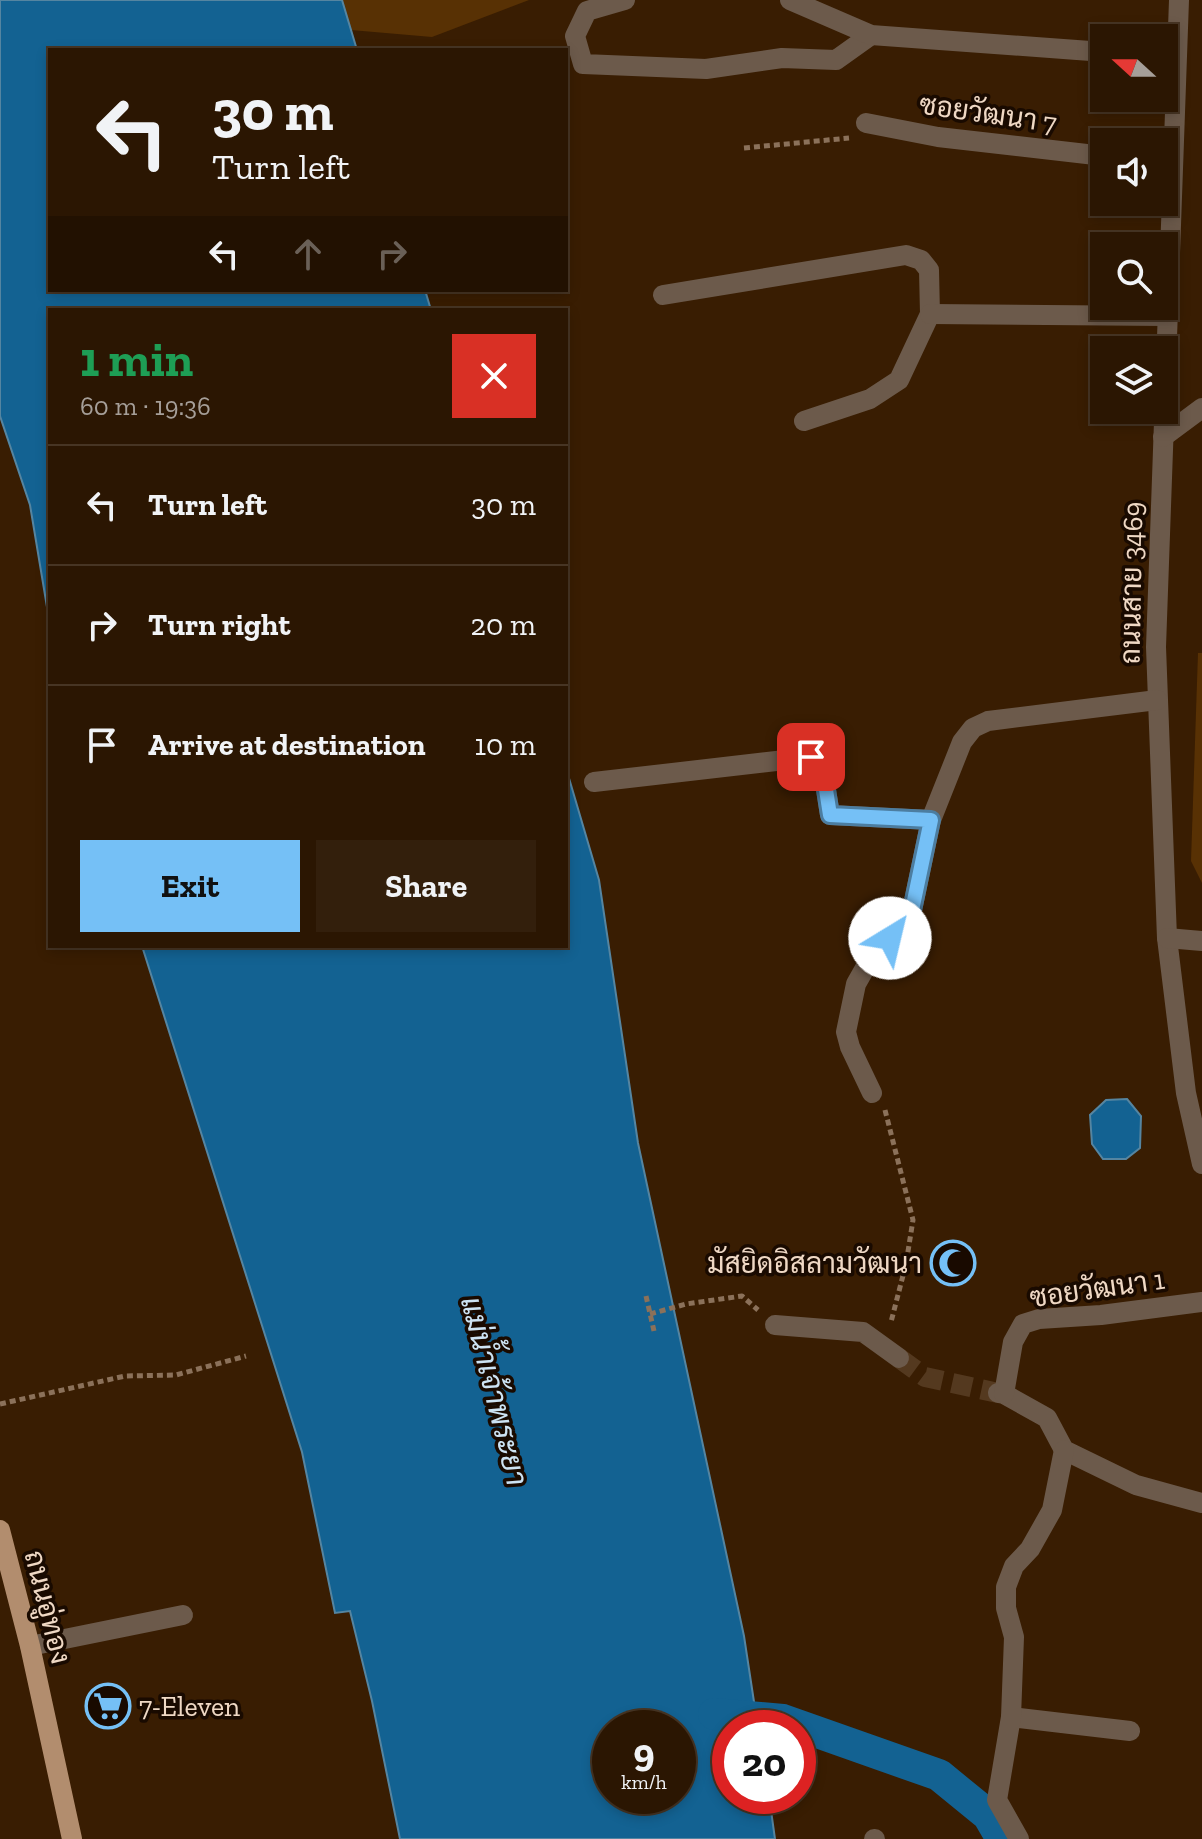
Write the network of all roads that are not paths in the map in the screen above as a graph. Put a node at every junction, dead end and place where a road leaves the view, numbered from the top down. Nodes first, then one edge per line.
1 (625, 0) edge
2 (790, 0) edge
3 (1179, 0) edge
4 (1176, 24) edge
5 (871, 35) junction
6 (1090, 51) edge
7 (859, 131) road end
8 (1090, 154) edge
9 (663, 295) dead end
10 (930, 314) junction
11 (1090, 315) edge
12 (1167, 320) edge
13 (1202, 408) edge
14 (804, 421) dead end
15 (1163, 437) junction
16 (1157, 700) junction
17 (594, 782) dead end
18 (931, 820) junction
19 (1167, 938) junction
20 (1202, 941) edge
21 (872, 1093) road end
22 (1202, 1164) edge
23 (1202, 1302) edge
24 (775, 1325) road end
25 (892, 1352) tunnel mouth
26 (1064, 1450) junction
27 (1202, 1503) edge
28 (0, 1530) edge
29 (183, 1615) dead end
30 (30, 1646) junction
31 (1011, 1717) junction
32 (1130, 1731) dead end
33 (72, 1839) edge
34 (1019, 1839) edge

1 - 5 street
2 - 5 street
3 - 4 street, ถนนสาย 3469
5 - 6 street
7 - 8 street, ซอยวัฒนา 7
9 - 10 street
10 - 11 street
10 - 14 street
12 - 15 street, ถนนสาย 3469
13 - 15 street
15 - 16 street, ถนนสาย 3469
16 - 18 street
16 - 19 street, ถนนสาย 3469
17 - 18 street
18 - 21 street
19 - 20 street
19 - 22 street, ถนนสาย 3469
23 - 26 street, ซอยวัฒนา 1
24 - 25 street
26 - 27 street
26 - 31 street
28 - 30 main road, ถนนอู่ทอง
29 - 30 street
30 - 33 main road, ถนนอู่ทอง
31 - 32 street
31 - 34 street

